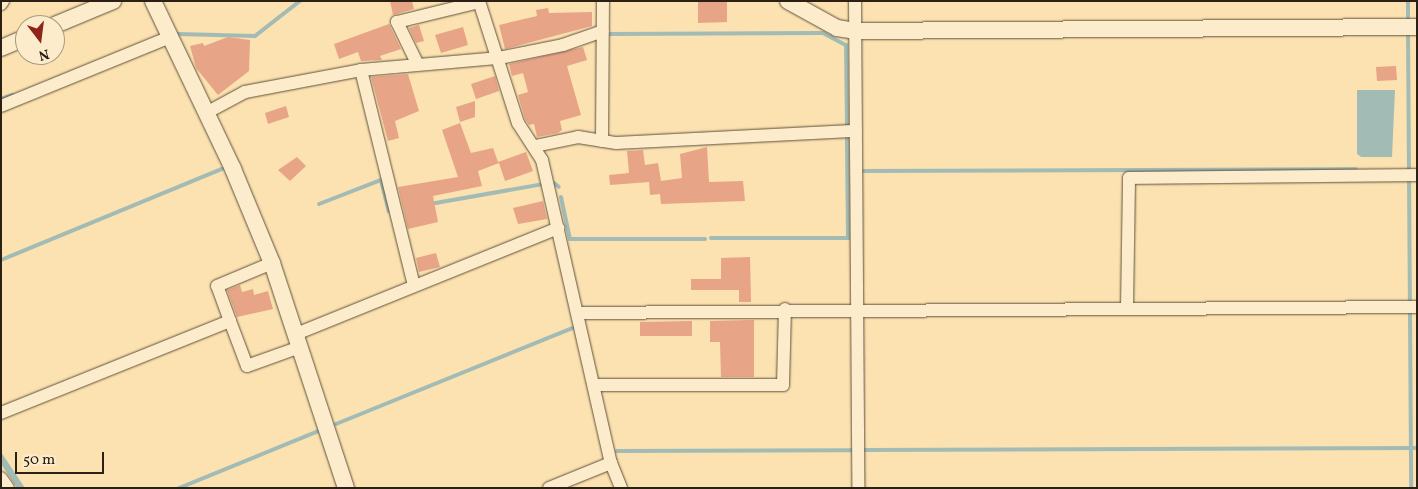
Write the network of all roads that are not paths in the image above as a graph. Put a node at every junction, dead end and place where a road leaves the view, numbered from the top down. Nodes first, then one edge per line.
1 (113, 1) edge
2 (153, 1) edge
3 (603, 1) edge
4 (788, 1) edge
5 (855, 1) edge
6 (479, 2) edge
7 (65, 21) edge
8 (1412, 28) edge
9 (603, 31) junction
10 (855, 31) junction
11 (170, 37) junction
12 (15, 42) edge
13 (1, 48) edge
14 (499, 58) junction
15 (417, 63) junction
16 (361, 70) junction
17 (1, 106) edge
18 (206, 113) junction
19 (856, 131) junction
20 (602, 141) junction
21 (535, 146) junction
22 (1411, 175) edge
23 (558, 228) junction
24 (272, 263) junction
25 (414, 286) junction
26 (1412, 307) edge
27 (1127, 308) junction
28 (785, 309) junction
29 (857, 309) junction
30 (578, 313) junction
31 (230, 321) junction
32 (298, 341) junction
33 (594, 385) junction
34 (1, 412) edge
35 (611, 463) junction
36 (1, 478) edge
37 (8, 488) edge
38 (346, 488) edge
39 (549, 488) edge
40 (621, 488) edge
41 (858, 488) edge

1 - 7 street
2 - 11 street
3 - 9 street
4 - 10 street
5 - 10 street
6 - 14 street
6 - 15 street
8 - 10 street
9 - 14 street
9 - 20 street
10 - 19 street
11 - 17 street
11 - 18 street
12 - 13 street
14 - 15 street
14 - 21 street
15 - 16 street
16 - 18 street
16 - 25 street
18 - 24 street
19 - 20 street
19 - 29 street
20 - 21 street
21 - 23 street
22 - 27 street
23 - 25 street
23 - 30 street
24 - 31 street
24 - 32 street
25 - 32 street
26 - 27 street
27 - 29 street
28 - 29 street
28 - 30 street
28 - 33 street
29 - 41 street
30 - 33 street
31 - 32 street
31 - 34 street
32 - 38 street
33 - 35 street
35 - 39 street
35 - 40 street
36 - 37 street

